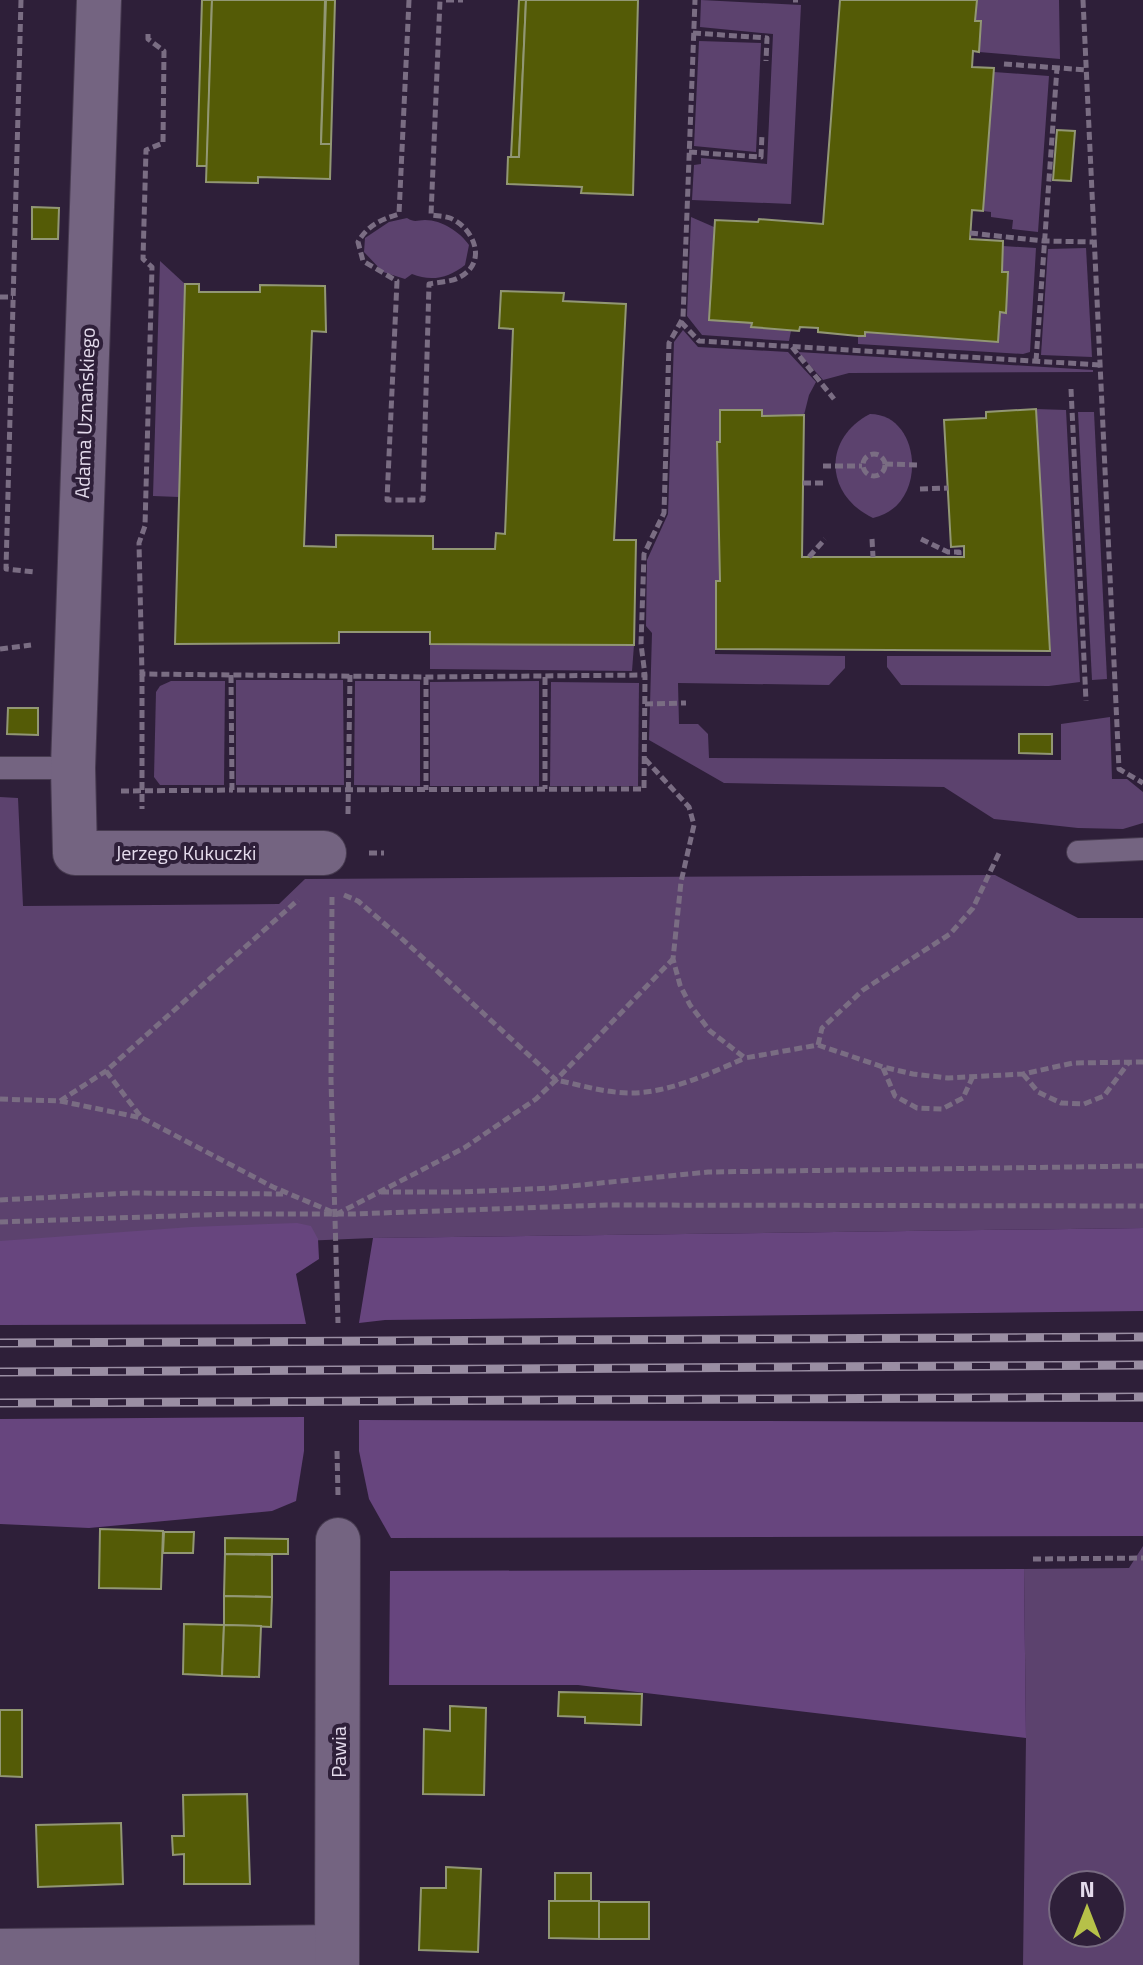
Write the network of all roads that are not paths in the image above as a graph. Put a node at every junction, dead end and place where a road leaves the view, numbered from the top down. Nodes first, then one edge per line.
1 (99, 0) edge
2 (0, 768) edge
3 (73, 768) junction
4 (74, 826) joint
5 (1143, 849) edge
6 (1078, 852) dead end
7 (324, 853) dead end
8 (338, 1540) dead end
9 (0, 1951) edge
10 (337, 1956) edge

1 - 3 street, Adama Uznańskiego
2 - 3 lane
3 - 4 street, Adama Uznańskiego
4 - 7 street, Jerzego Kukuczki
5 - 6 lane
8 - 10 street, Pawia
9 - 10 street

